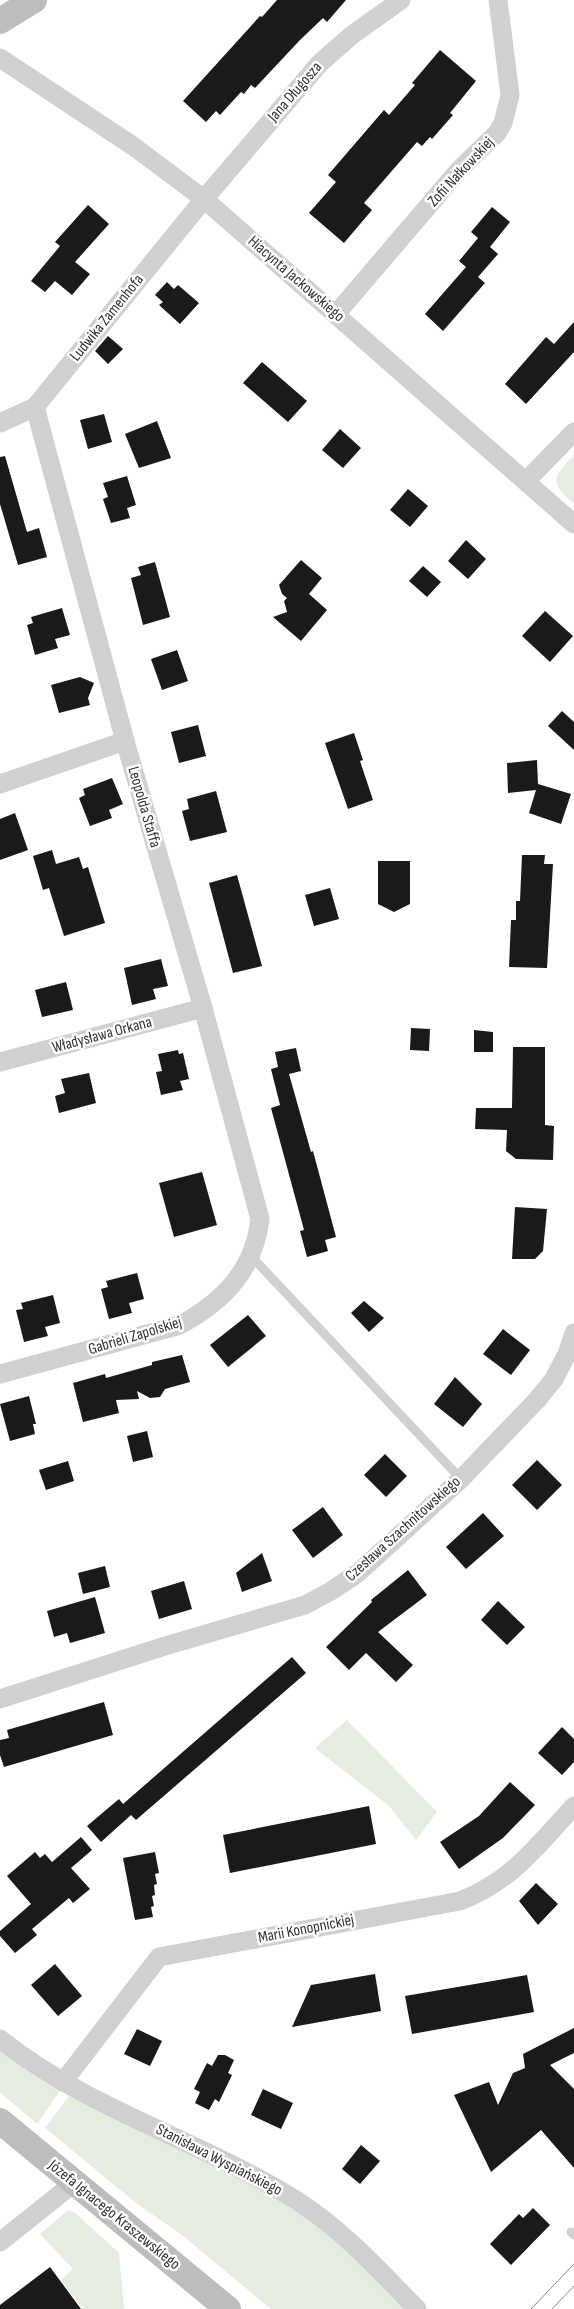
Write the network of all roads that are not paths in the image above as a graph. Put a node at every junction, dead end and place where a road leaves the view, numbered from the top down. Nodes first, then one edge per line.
1 (34, 0) edge
2 (401, 0) edge
3 (498, 0) edge
4 (0, 21) edge
5 (0, 58) edge
6 (204, 199) junction
7 (336, 314) junction
8 (35, 407) junction
9 (0, 423) edge
10 (574, 432) edge
11 (526, 481) junction
12 (574, 524) edge
13 (124, 741) junction
14 (0, 784) edge
15 (203, 1008) junction
16 (0, 1062) edge
17 (258, 1205) joint
18 (251, 1256) junction
19 (574, 1333) edge
20 (0, 1374) edge
21 (461, 1478) junction
22 (0, 1699) edge
23 (574, 1806) edge
24 (0, 2039) edge
25 (63, 2082) junction
26 (0, 2121) edge
27 (74, 2183) junction
28 (0, 2242) edge
29 (228, 2309) edge
30 (417, 2309) edge

1 - 4 street
2 - 6 street, Jana Długosza
3 - 7 street, Zofii Nałkowskiej
5 - 6 street, Hiacynta Jackowskiego
6 - 7 street, Hiacynta Jackowskiego
6 - 8 street, Ludwika Zamenhofa
7 - 11 street, Hiacynta Jackowskiego
8 - 9 street, Ludwika Zamenhofa
8 - 13 street, Leopolda Staffa
10 - 11 street
11 - 12 street, Hiacynta Jackowskiego
13 - 14 street
13 - 15 street, Leopolda Staffa
15 - 16 street, Władysława Orkana
15 - 17 street, Leopolda Staffa
17 - 18 street, Gabrieli Zapolskiej
18 - 20 street, Gabrieli Zapolskiej
18 - 21 lane
19 - 21 street, Czesława Szachnitowskiego
21 - 22 street, Czesława Szachnitowskiego
23 - 25 street, Marii Konopnickiej
24 - 25 street, Stanisława Wyspiańskiego
25 - 30 street, Stanisława Wyspiańskiego
26 - 27 street, Józefa Ignacego Kraszewskiego
27 - 28 street
27 - 29 street, Józefa Ignacego Kraszewskiego

